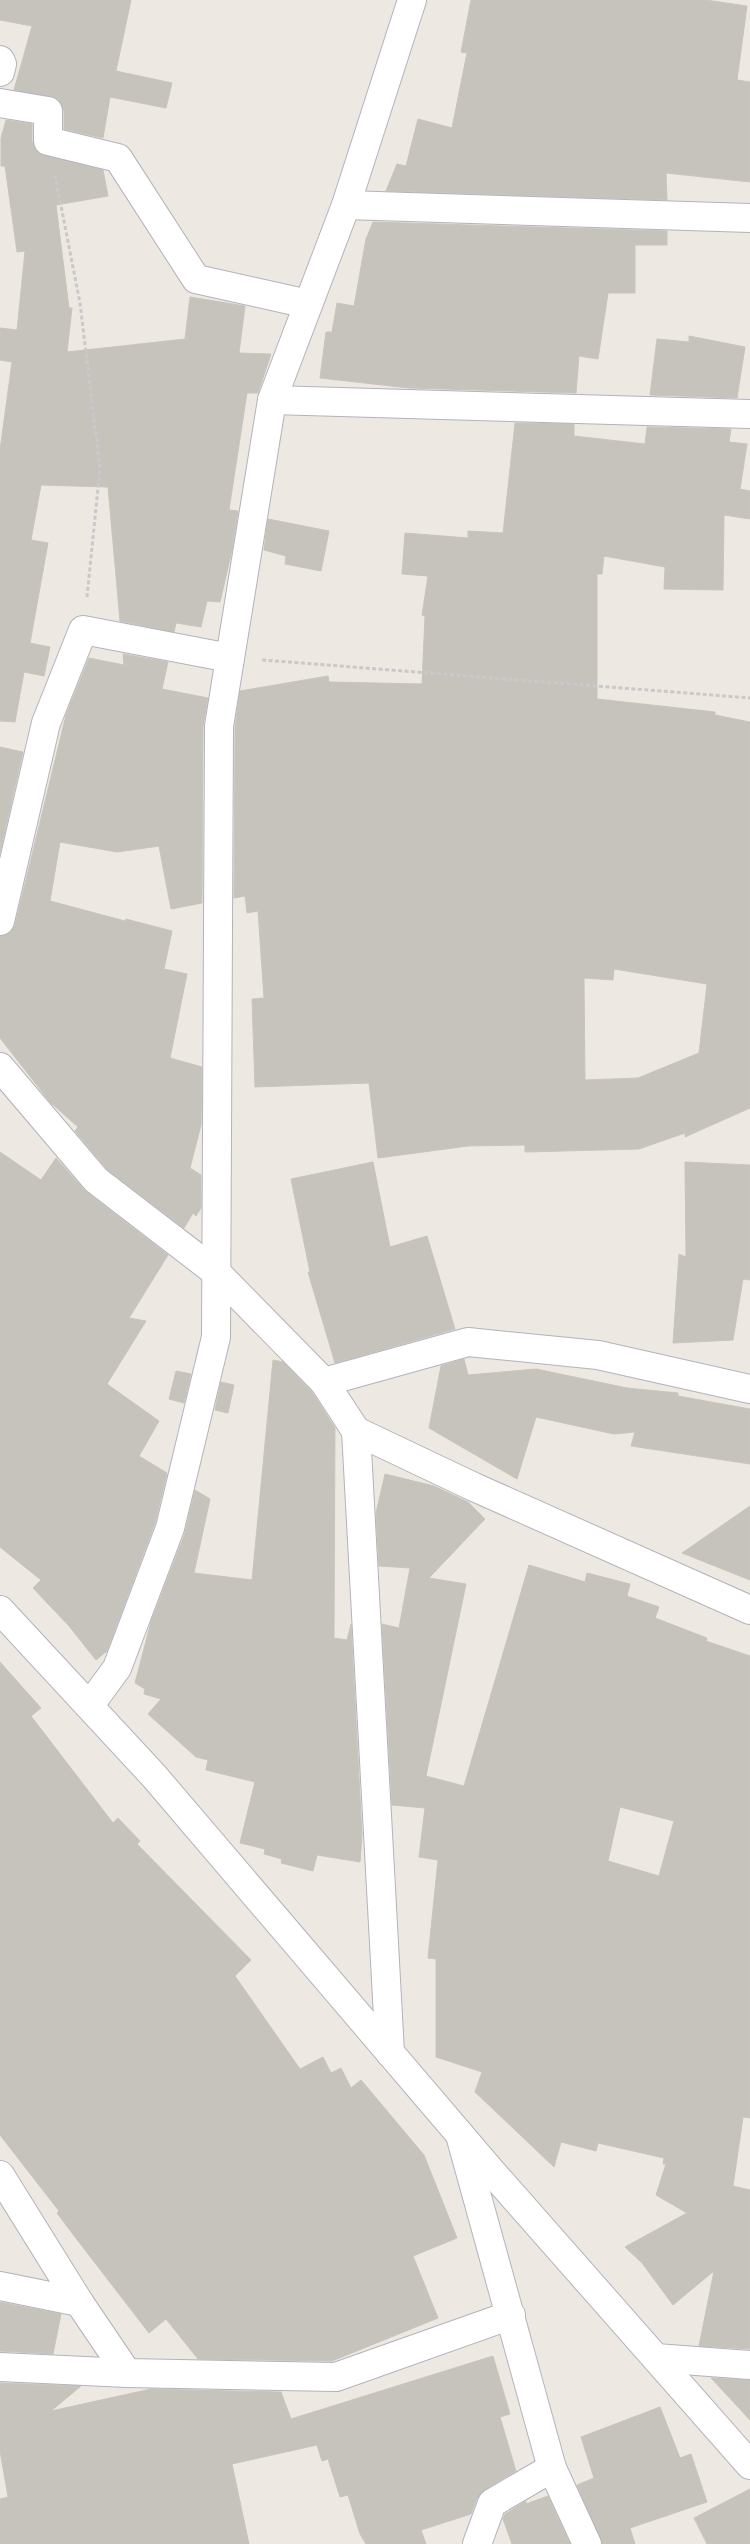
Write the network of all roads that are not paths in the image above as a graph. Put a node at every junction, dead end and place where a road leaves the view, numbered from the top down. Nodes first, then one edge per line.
1 (412, 0) edge
2 (0, 60) edge
3 (0, 72) edge
4 (0, 103) edge
5 (346, 205) junction
6 (750, 218) edge
7 (308, 304) junction
8 (272, 400) junction
9 (750, 414) edge
10 (230, 658) junction
11 (0, 921) edge
12 (0, 1067) edge
13 (217, 1274) junction
14 (324, 1382) junction
15 (750, 1389) edge
16 (356, 1431) junction
17 (0, 1610) edge
18 (750, 1610) edge
19 (90, 1705) junction
20 (390, 2053) junction
21 (460, 2135) junction
22 (0, 2175) edge
23 (0, 2286) edge
24 (79, 2302) junction
25 (511, 2314) junction
26 (656, 2358) junction
27 (750, 2365) edge
28 (0, 2367) edge
29 (127, 2373) junction
30 (750, 2465) edge
31 (552, 2468) junction
32 (477, 2544) edge
33 (587, 2544) edge

1 - 5 street
2 - 3 street
4 - 7 street
5 - 6 street
5 - 7 street
7 - 8 street
8 - 9 street
8 - 10 street
10 - 11 street
10 - 13 street
12 - 13 street
13 - 14 street
13 - 19 street
14 - 15 street
14 - 16 street
16 - 18 street
16 - 20 street
17 - 19 street
19 - 20 street
20 - 21 street
21 - 25 street
21 - 26 street
22 - 24 street
23 - 24 street
24 - 29 street
25 - 29 street
25 - 31 street
26 - 27 street
26 - 30 street
28 - 29 street
31 - 32 street
31 - 33 street

